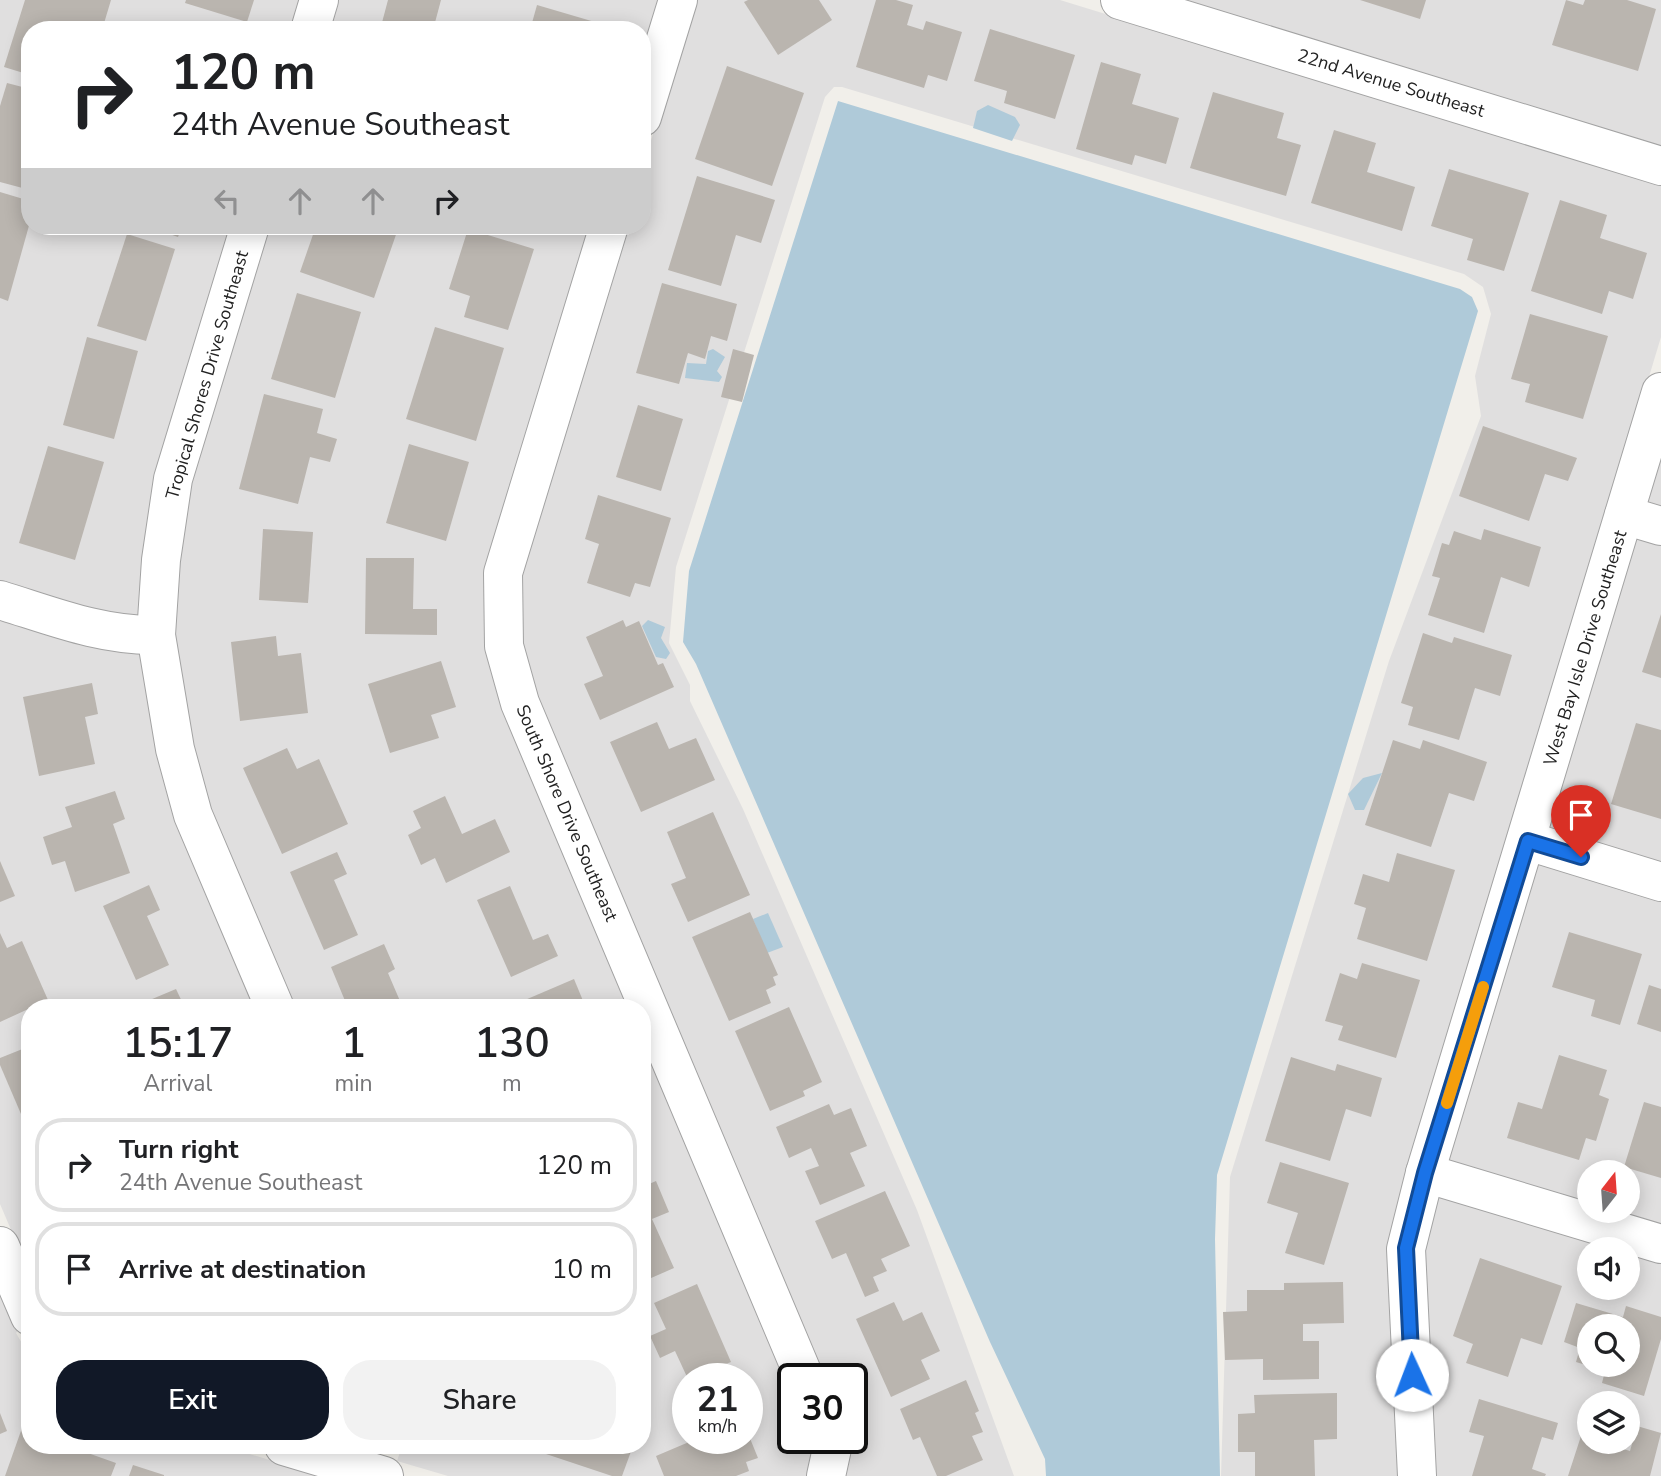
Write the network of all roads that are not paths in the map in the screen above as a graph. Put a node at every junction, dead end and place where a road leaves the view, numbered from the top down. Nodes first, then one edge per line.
1 (319, 0) edge
2 (678, 0) edge
3 (1120, 0) edge
4 (313, 21) edge
5 (651, 88) edge
6 (1661, 166) edge
7 (247, 235) edge
8 (606, 235) edge
9 (1661, 392) edge
10 (1625, 515) junction
11 (1661, 526) edge
12 (0, 600) edge
13 (156, 635) junction
14 (1528, 841) junction
15 (1661, 882) edge
16 (271, 999) edge
17 (645, 999) edge
18 (651, 1014) edge
19 (1425, 1173) junction
20 (1661, 1244) edge
21 (0, 1246) edge
22 (21, 1295) edge
23 (798, 1363) edge
24 (325, 1454) edge
25 (830, 1454) edge
26 (382, 1465) edge
27 (826, 1476) edge
28 (1417, 1476) edge

1 - 4 street
2 - 5 street
3 - 6 street, 22nd Avenue Southeast
7 - 13 street, Tropical Shores Drive Southeast
8 - 17 street, South Shore Drive Southeast
9 - 10 street, West Bay Isle Drive Southeast
10 - 11 street
10 - 14 street, West Bay Isle Drive Southeast
12 - 13 street
13 - 16 street, Tropical Shores Drive Southeast
14 - 15 street
14 - 19 street, West Bay Isle Drive Southeast
18 - 23 street, South Shore Drive Southeast
19 - 20 street
19 - 28 street, West Bay Isle Drive Southeast
21 - 22 street
24 - 26 street
25 - 27 street

